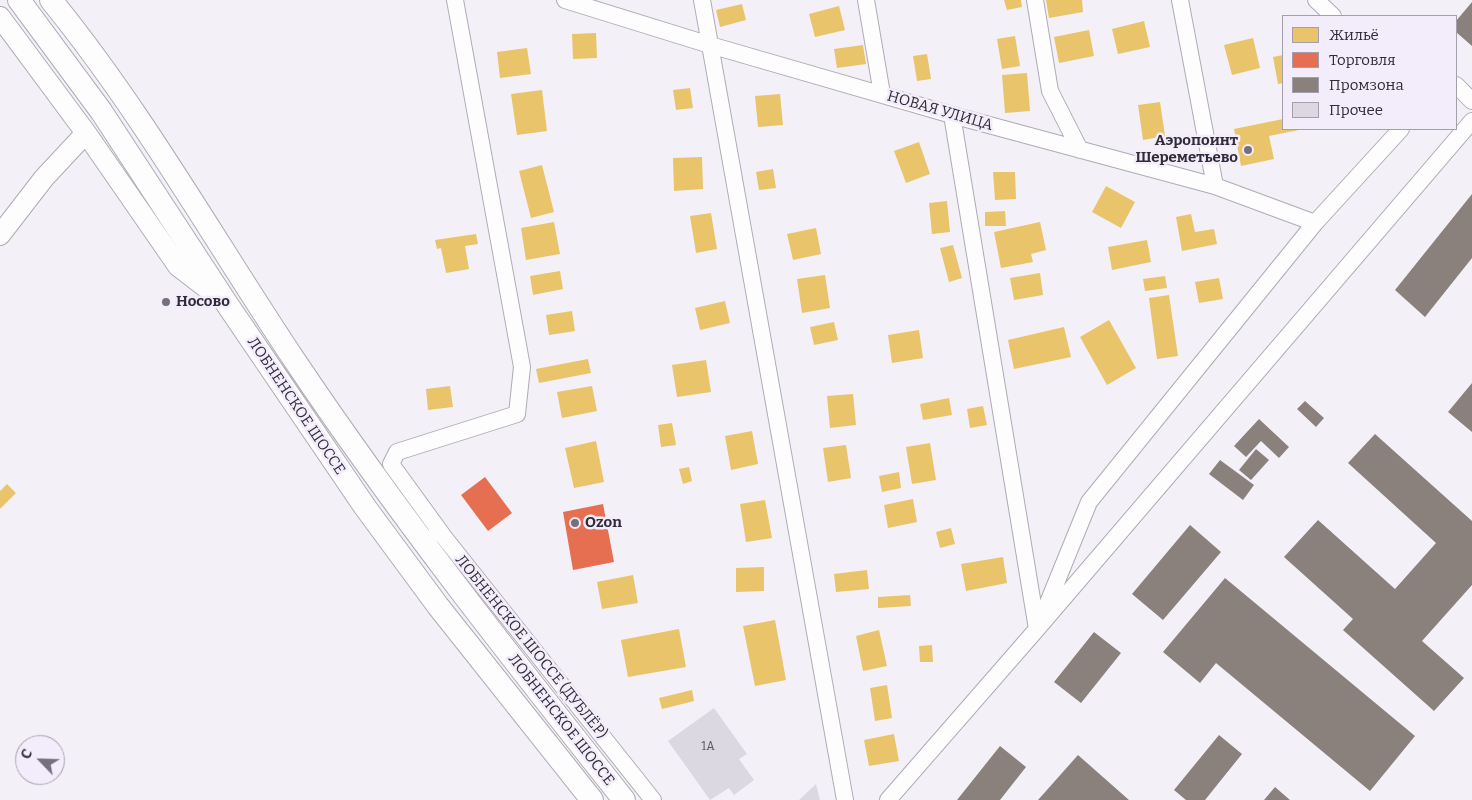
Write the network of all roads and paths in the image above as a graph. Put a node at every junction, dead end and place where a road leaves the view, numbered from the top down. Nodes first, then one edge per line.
1 (19, 0) edge
2 (51, 0) edge
3 (454, 0) edge
4 (565, 0) edge
5 (702, 0) edge
6 (866, 0) edge
7 (1035, 0) edge
8 (1180, 0) edge
9 (1316, 0) edge
10 (1332, 15) edge
11 (0, 17) edge
12 (710, 45) junction
13 (1457, 86) edge
14 (882, 94) junction
15 (1472, 101) edge
16 (952, 115) junction
17 (1472, 120) edge
18 (1400, 130) edge
19 (86, 133) junction
20 (1080, 150) junction
21 (1215, 186) junction
22 (1315, 223) junction
23 (0, 235) edge
24 (227, 304) junction
25 (397, 508) junction
26 (444, 537) junction
27 (1038, 629) junction
28 (592, 800) edge
29 (624, 800) edge
30 (653, 800) edge
31 (845, 800) edge
32 (888, 800) edge

1 - 24 main road, ЛОБНЕНСКОЕ ШОССЕ
2 - 25 main road, ЛОБНЕНСКОЕ ШОССЕ
3 - 26 street
4 - 12 street, НОВАЯ УЛИЦА
5 - 12 street
6 - 14 street
7 - 20 street
8 - 21 street
9 - 10 street
11 - 19 street
12 - 14 street, НОВАЯ УЛИЦА
12 - 31 street
13 - 15 street
14 - 16 street, НОВАЯ УЛИЦА
16 - 20 street, НОВАЯ УЛИЦА
16 - 27 street
17 - 27 street
18 - 22 street
19 - 23 street
19 - 24 street
20 - 21 street, НОВАЯ УЛИЦА
21 - 22 street, НОВАЯ УЛИЦА
22 - 27 street
24 - 28 main road, ЛОБНЕНСКОЕ ШОССЕ
25 - 26 street, ЛОБНЕНСКОЕ ШОССЕ (ДУБЛЁР)
25 - 29 main road, ЛОБНЕНСКОЕ ШОССЕ
26 - 30 street, ЛОБНЕНСКОЕ ШОССЕ (ДУБЛЁР)
27 - 32 street

